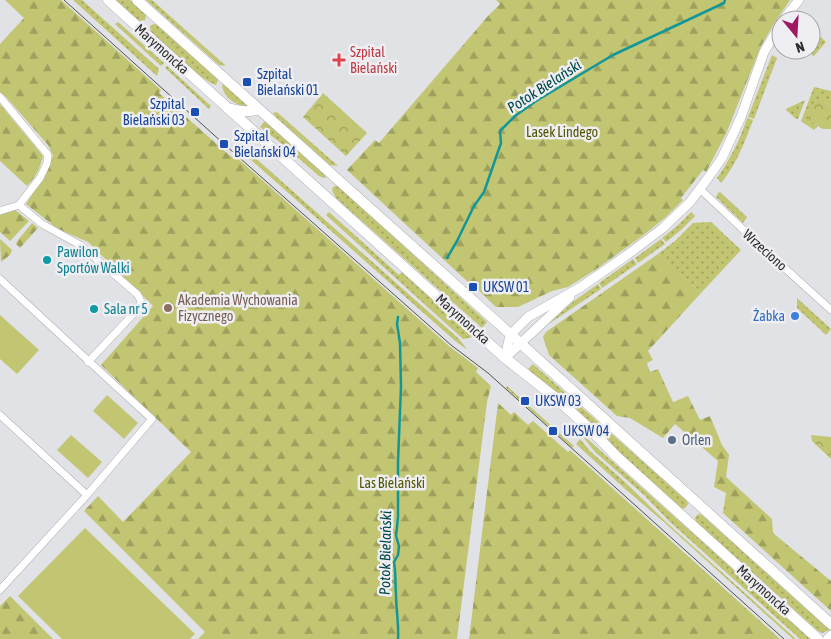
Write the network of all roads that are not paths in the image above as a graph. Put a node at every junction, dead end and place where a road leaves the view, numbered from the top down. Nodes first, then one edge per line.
1 (108, 0) edge
2 (137, 0) edge
3 (799, 0) edge
4 (791, 10) edge
5 (154, 15) junction
6 (142, 30) junction
7 (771, 41) edge
8 (222, 77) junction
9 (0, 97) edge
10 (219, 99) junction
11 (227, 108) junction
12 (258, 109) junction
13 (700, 189) junction
14 (19, 205) junction
15 (0, 211) edge
16 (0, 280) edge
17 (581, 287) junction
18 (831, 310) edge
19 (510, 335) junction
20 (520, 344) junction
21 (506, 358) junction
22 (88, 362) junction
23 (0, 415) edge
24 (87, 494) junction
25 (698, 505) junction
26 (685, 519) junction
27 (0, 590) edge
28 (831, 624) edge
29 (831, 636) edge
30 (818, 639) edge
31 (828, 639) edge

1 - 6 main road, Marymoncka
2 - 5 main road, Marymoncka
3 - 4 street
5 - 6 main road
5 - 8 main road, Marymoncka
6 - 10 main road, Marymoncka
7 - 13 street
8 - 10 main road
8 - 12 main road, Marymoncka
9 - 14 street
10 - 11 main road, Marymoncka
11 - 12 main road
11 - 21 main road, Marymoncka
12 - 19 main road, Marymoncka
13 - 17 street
13 - 18 street, Wrzeciono
14 - 15 street
14 - 22 street
16 - 22 street
17 - 19 street
17 - 20 street
19 - 20 main road, Marymoncka
19 - 21 street
20 - 21 street
20 - 25 main road, Marymoncka
21 - 26 main road, Marymoncka
22 - 24 street
23 - 24 street
24 - 27 street
25 - 26 main road
25 - 28 main road, Marymoncka
26 - 30 main road, Marymoncka
29 - 31 main road

